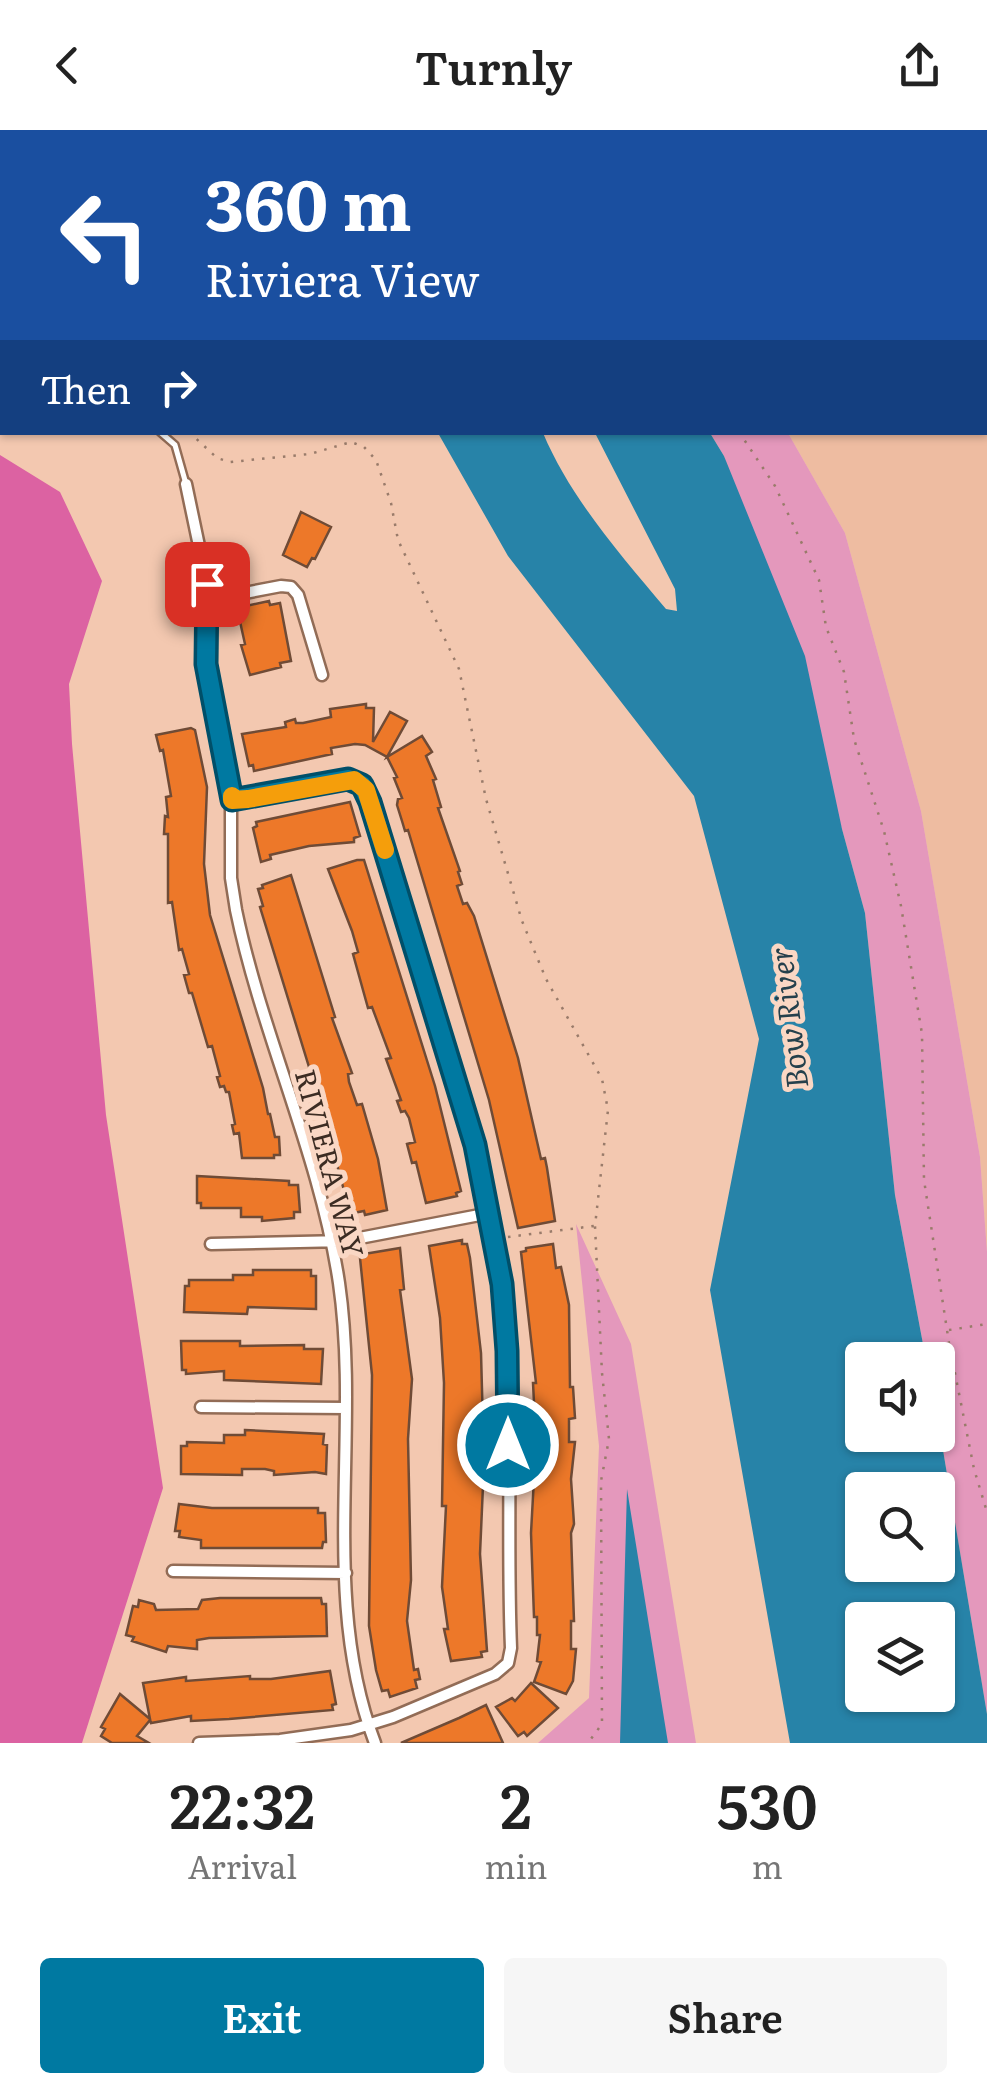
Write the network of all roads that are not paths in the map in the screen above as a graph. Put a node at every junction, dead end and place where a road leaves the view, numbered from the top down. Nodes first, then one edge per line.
1 (164, 435) edge
2 (186, 484) joint
3 (208, 600) junction
4 (322, 675) dead end
5 (232, 800) junction
6 (490, 1213) junction
7 (332, 1242) junction
8 (211, 1244) dead end
9 (202, 1407) dead end
10 (346, 1408) junction
11 (173, 1571) dead end
12 (346, 1573) junction
13 (368, 1726) junction
14 (199, 1743) edge
15 (375, 1743) edge

1 - 2 lane
2 - 3 street, RIVIERA WAY
3 - 4 street
3 - 5 street, RIVIERA WAY
5 - 6 street
5 - 7 street, RIVIERA WAY
6 - 7 street
6 - 13 street
7 - 8 street
7 - 10 street, RIVIERA WAY
9 - 10 street
10 - 12 street, RIVIERA WAY
11 - 12 street
12 - 13 street, RIVIERA WAY
13 - 14 street
13 - 15 street, RIVIERA WAY

